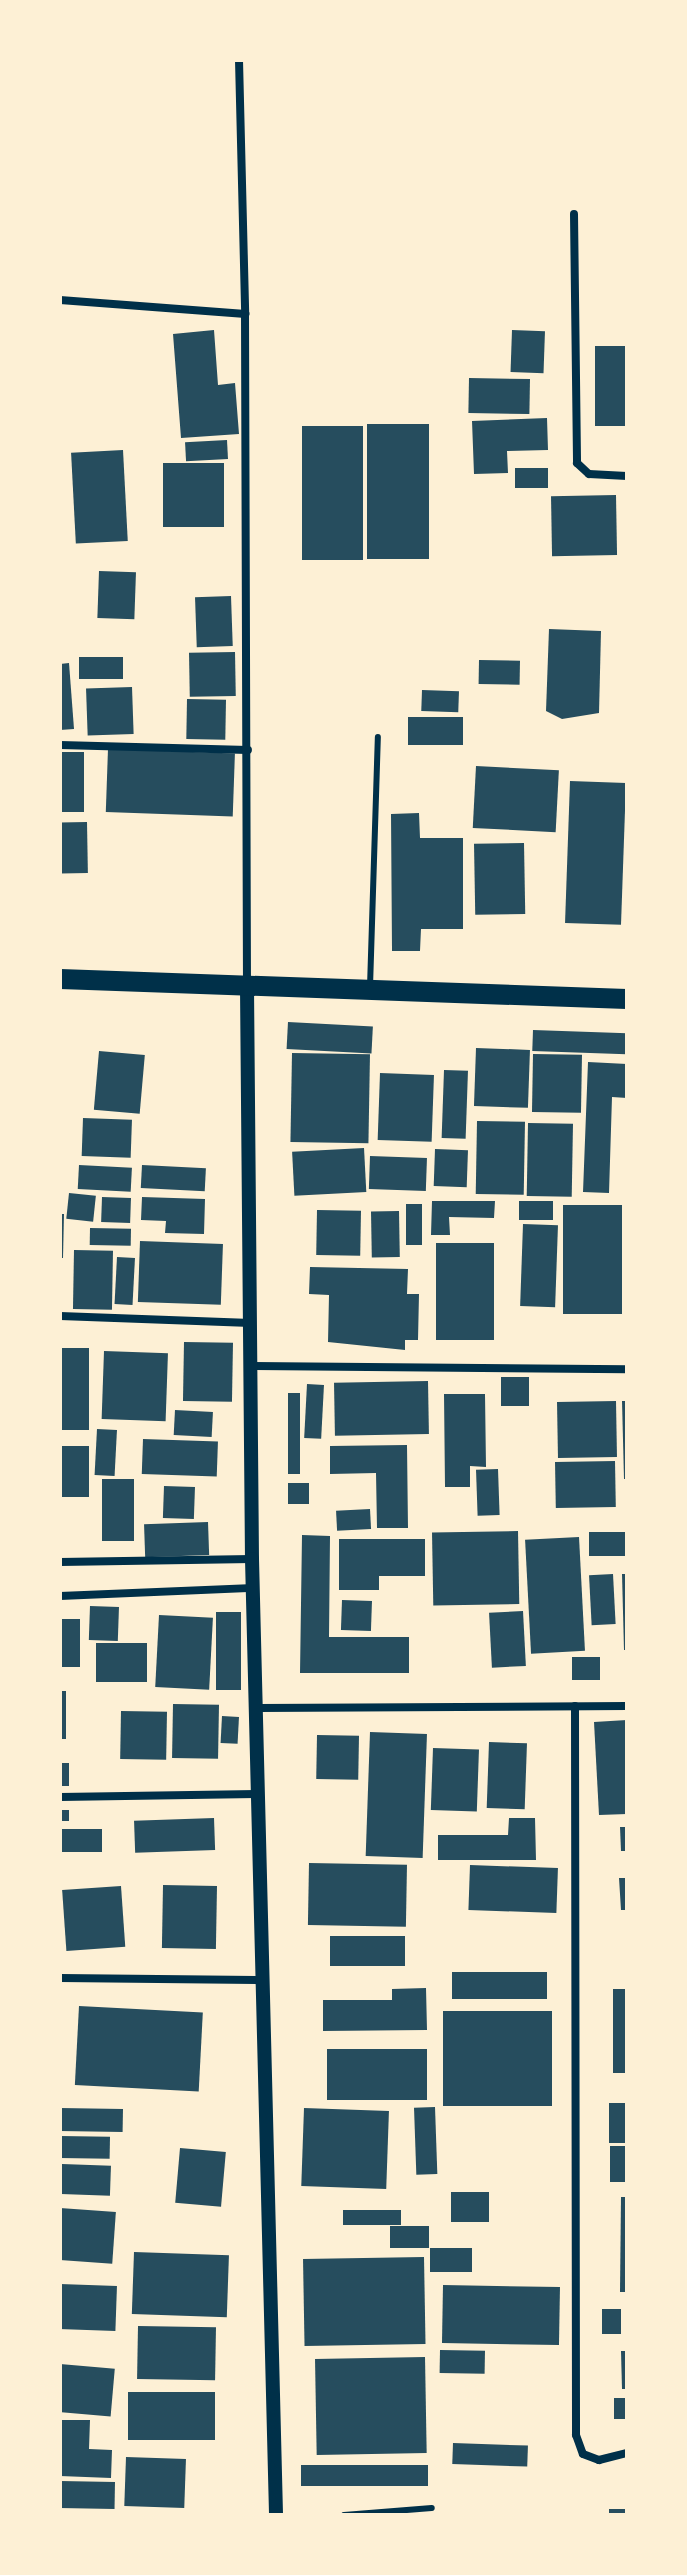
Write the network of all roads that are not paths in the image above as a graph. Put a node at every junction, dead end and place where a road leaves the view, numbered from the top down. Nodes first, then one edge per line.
1 (239, 60) edge
2 (574, 214) dead end
3 (60, 300) edge
4 (245, 314) junction
5 (627, 476) edge
6 (378, 737) dead end
7 (60, 745) edge
8 (248, 750) junction
9 (60, 979) edge
10 (243, 987) junction
11 (369, 991) junction
12 (627, 999) edge
13 (60, 1316) edge
14 (252, 1323) junction
15 (251, 1366) junction
16 (627, 1369) edge
17 (252, 1559) junction
18 (60, 1562) edge
19 (254, 1588) junction
20 (60, 1596) edge
21 (575, 1706) junction
22 (627, 1706) edge
23 (258, 1708) junction
24 (259, 1794) junction
25 (60, 1797) edge
26 (60, 1978) edge
27 (263, 1980) junction
28 (627, 2453) edge
29 (432, 2508) dead end
30 (276, 2515) edge
31 (344, 2515) edge

1 - 4 street
2 - 5 street
3 - 4 street
4 - 8 street
6 - 11 lane
7 - 8 street
8 - 10 street
9 - 10 main road
10 - 11 main road
10 - 14 street
11 - 12 main road
13 - 14 street
14 - 15 street
15 - 16 street
15 - 17 street
17 - 18 street
17 - 19 street
19 - 20 street
19 - 23 street
21 - 22 street
21 - 23 street
21 - 28 street
23 - 24 street
24 - 25 street
24 - 27 street
26 - 27 street
27 - 30 street
29 - 31 lane

